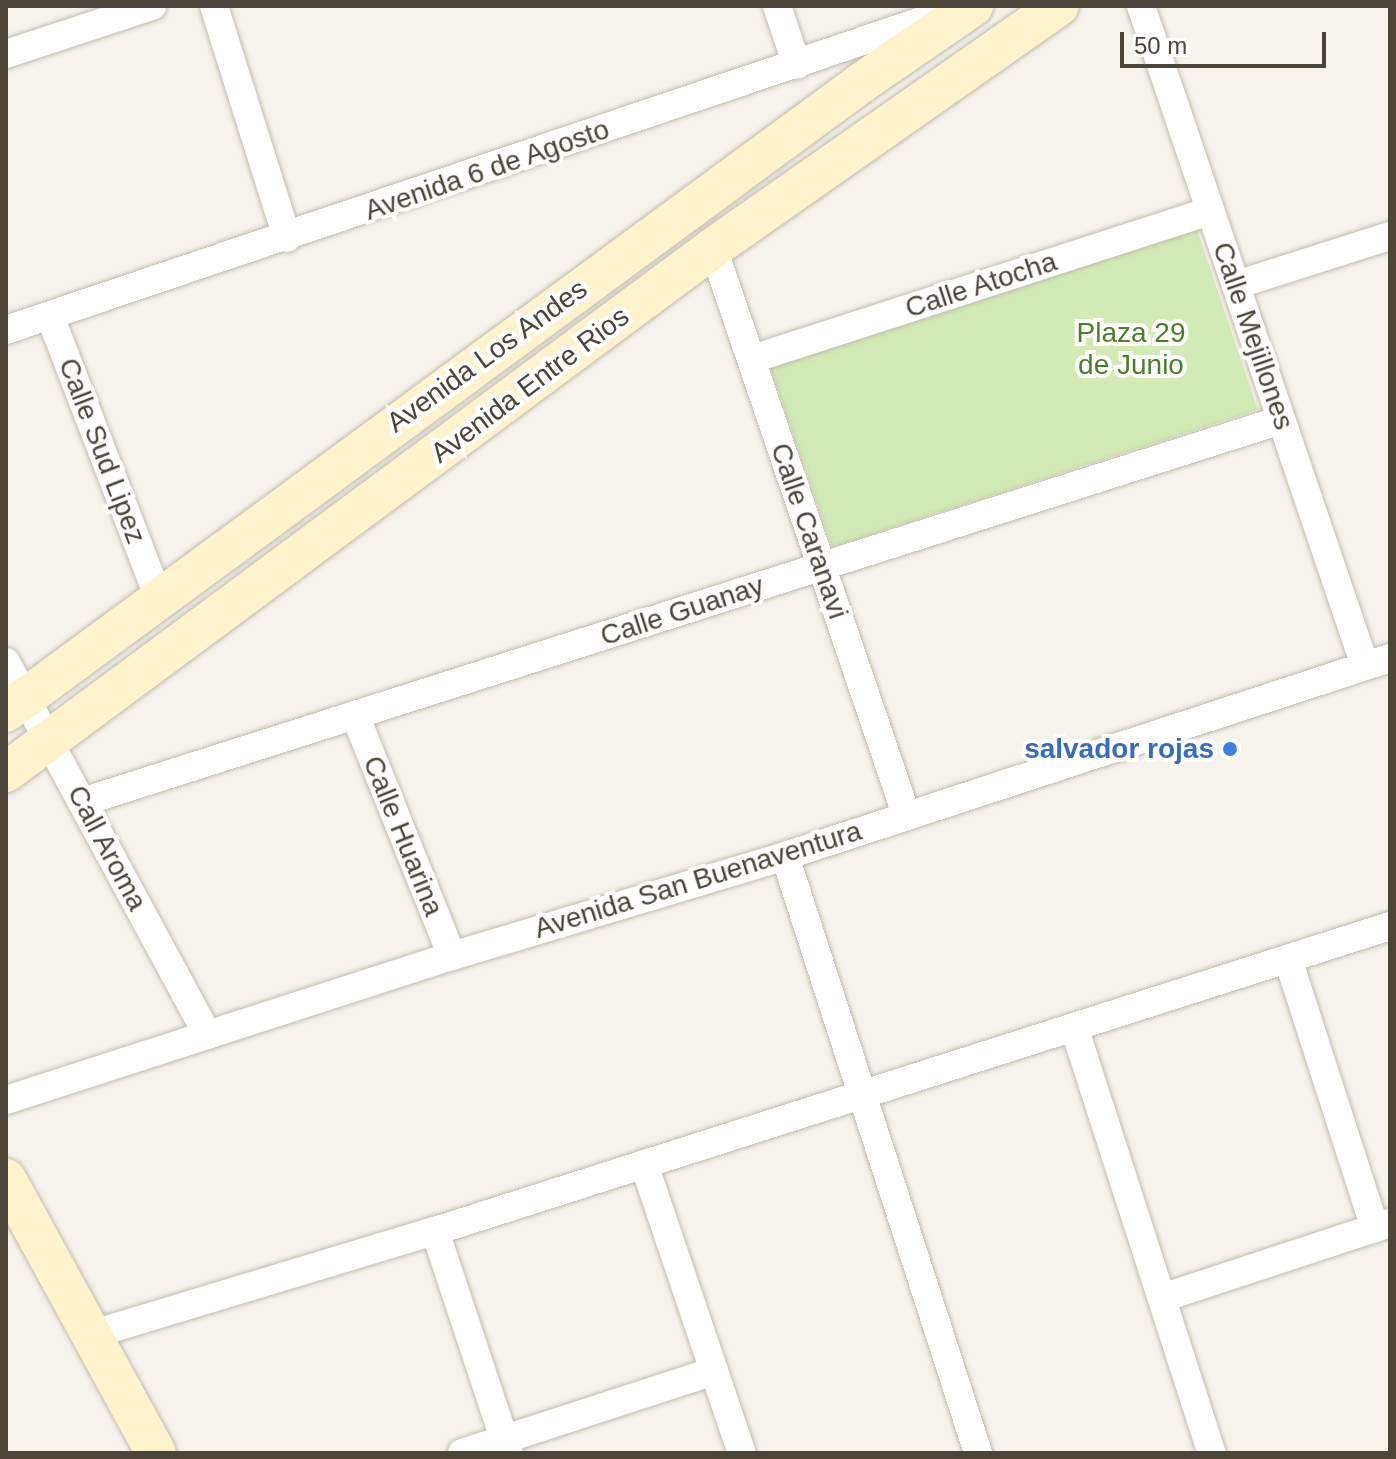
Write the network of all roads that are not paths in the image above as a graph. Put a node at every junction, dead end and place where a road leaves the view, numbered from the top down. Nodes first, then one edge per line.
1 (152, 6) edge
2 (214, 6) edge
3 (777, 6) edge
4 (966, 6) edge
5 (973, 6) edge
6 (1059, 6) edge
7 (1141, 6) edge
8 (6, 54) edge
9 (797, 65) junction
10 (1211, 211) junction
11 (1390, 236) edge
12 (287, 238) junction
13 (713, 248) junction
14 (1236, 285) junction
15 (50, 316) junction
16 (6, 330) edge
17 (752, 359) junction
18 (1281, 420) junction
19 (821, 567) junction
20 (154, 585) dead end
21 (6, 662) edge
22 (1377, 662) edge
23 (16, 705) edge
24 (355, 715) junction
25 (49, 741) junction
26 (6, 772) edge
27 (82, 802) junction
28 (906, 814) junction
29 (785, 856) junction
30 (1390, 926) edge
31 (452, 956) junction
32 (1288, 959) junction
33 (1074, 1027) junction
34 (208, 1035) junction
35 (862, 1094) junction
36 (6, 1100) edge
37 (644, 1164) junction
38 (6, 1179) edge
39 (1382, 1225) edge
40 (435, 1231) junction
41 (1162, 1298) junction
42 (93, 1334) junction
43 (714, 1371) junction
44 (506, 1445) edge
45 (156, 1453) edge
46 (462, 1453) edge
47 (742, 1453) edge
48 (978, 1453) edge
49 (1212, 1453) edge

1 - 8 street
2 - 12 street
3 - 9 street
4 - 9 street, Avenida 6 de Agosto
5 - 23 street, Avenida Los Andes
6 - 13 street, Avenida Entre Rios
7 - 10 street, Calle Mejillones
9 - 12 street, Avenida 6 de Agosto
10 - 14 street, Calle Mejillones
10 - 17 street, Calle Atocha
11 - 14 street
12 - 15 street, Avenida 6 de Agosto
13 - 17 street, Calle Caranavi
13 - 25 street, Avenida Entre Rios
14 - 18 street, Calle Mejillones
15 - 16 street, Avenida 6 de Agosto
15 - 20 street, Calle Sud Lipez
17 - 19 street, Calle Caranavi
18 - 19 street, Calle Guanay
18 - 22 street, Calle Mejillones
19 - 24 street, Calle Guanay
19 - 28 street, Calle Caranavi
21 - 23 street, Call Aroma
22 - 28 street, Avenida San Buenaventura
23 - 25 street, Call Aroma
24 - 27 street, Calle Guanay
24 - 31 street, Calle Huarina
25 - 26 street, Avenida Entre Rios
25 - 27 street, Call Aroma
27 - 34 street, Call Aroma
28 - 29 street, Avenida San Buenaventura
29 - 31 street, Avenida San Buenaventura
29 - 35 street
30 - 32 street
31 - 34 street, Avenida San Buenaventura
32 - 33 street
32 - 39 street
33 - 35 street
33 - 41 street
34 - 36 street, Avenida San Buenaventura
35 - 37 street
35 - 48 street
37 - 40 street
37 - 43 street
38 - 42 street
39 - 41 street
40 - 42 street
40 - 44 street
41 - 49 street
42 - 45 street
43 - 44 street
43 - 47 street
44 - 46 street

